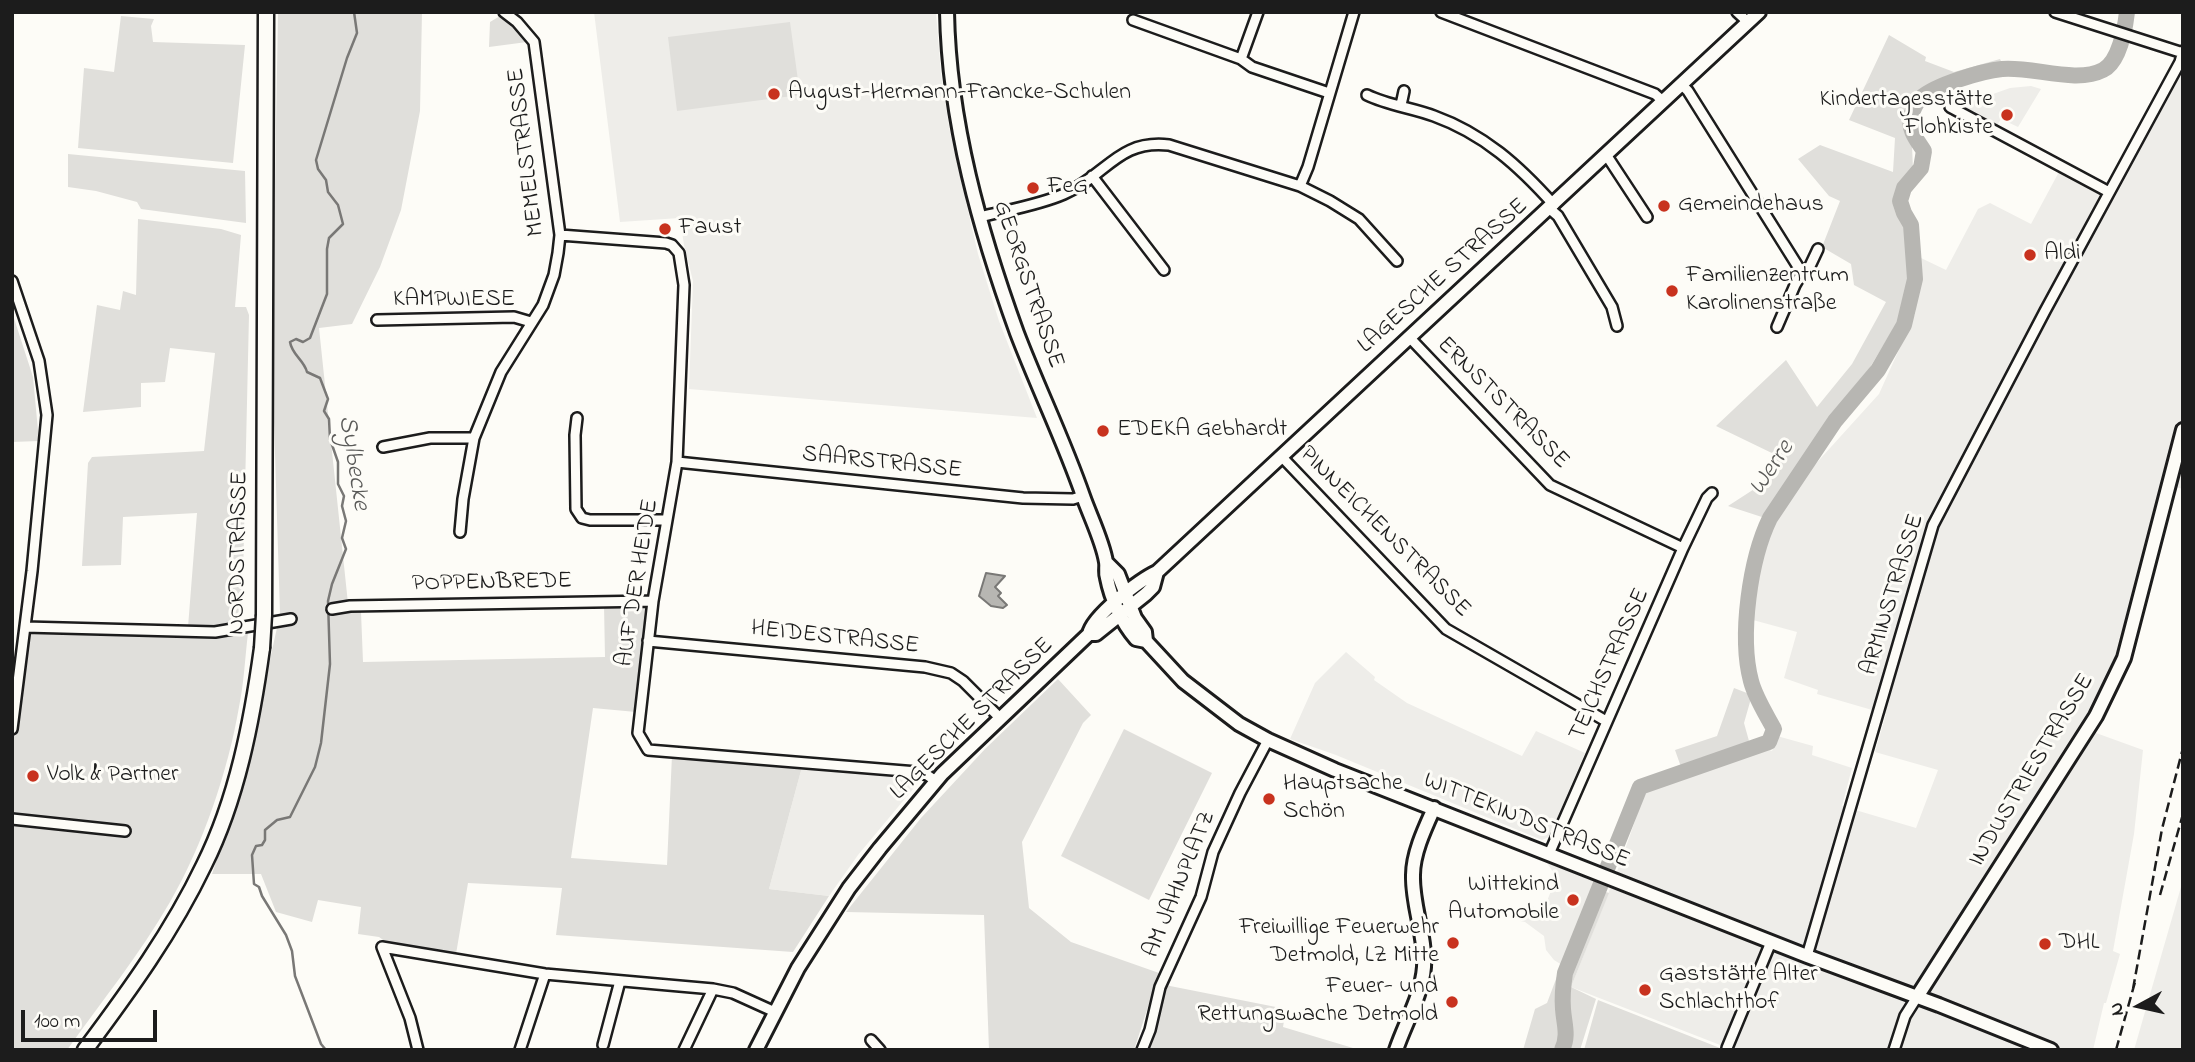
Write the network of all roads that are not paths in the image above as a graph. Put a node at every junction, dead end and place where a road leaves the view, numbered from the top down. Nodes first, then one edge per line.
1 (266, 12) edge
2 (504, 12) edge
3 (947, 12) edge
4 (1258, 12) edge
5 (1354, 12) edge
6 (1441, 12) edge
7 (1737, 12) edge
8 (1759, 12) edge
9 (2055, 12) edge
10 (1133, 20) dead end
11 (1749, 23) junction
12 (2183, 52) edge
13 (1241, 59) junction
14 (1682, 85) junction
15 (1404, 91) dead end
16 (1329, 93) junction
17 (1367, 94) dead end
18 (1664, 102) junction
19 (1401, 105) junction
20 (1950, 107) dead end
21 (1607, 156) junction
22 (1092, 176) junction
23 (1300, 186) junction
24 (2109, 192) junction
25 (1552, 207) junction
26 (980, 217) junction
27 (1647, 217) dead end
28 (560, 235) junction
29 (1818, 249) dead end
30 (1397, 261) dead end
31 (1164, 270) dead end
32 (1802, 273) junction
33 (12, 281) edge
34 (377, 320) dead end
35 (531, 322) junction
36 (1617, 326) dead end
37 (1777, 327) dead end
38 (1410, 338) junction
39 (577, 418) dead end
40 (2183, 430) edge
41 (474, 438) junction
42 (383, 447) dead end
43 (1281, 456) junction
44 (677, 462) junction
45 (1712, 493) dead end
46 (1083, 496) junction
47 (667, 520) junction
48 (460, 532) dead end
49 (1683, 548) junction
50 (653, 601) junction
51 (1123, 605) junction
52 (332, 609) dead end
53 (291, 619) dead end
54 (24, 627) junction
55 (648, 641) junction
56 (1000, 718) junction
57 (1606, 721) junction
58 (12, 729) edge
59 (1268, 740) junction
60 (936, 781) junction
61 (1434, 808) junction
62 (12, 819) edge
63 (125, 831) dead end
64 (1549, 855) junction
65 (1771, 942) junction
66 (1807, 957) junction
67 (545, 974) junction
68 (620, 981) junction
69 (713, 989) junction
70 (1917, 997) junction
71 (775, 1012) junction
72 (871, 1040) dead end
73 (603, 1045) dead end
74 (1727, 1048) dead end
75 (85, 1050) edge
76 (418, 1050) edge
77 (520, 1050) edge
78 (684, 1050) edge
79 (756, 1050) edge
80 (880, 1050) edge
81 (1142, 1050) edge
82 (1396, 1050) edge
83 (1894, 1050) edge
84 (2051, 1050) edge

1 - 75 main road, NORDSTRASSE, bridge
2 - 28 street, MEMELSTRASSE
3 - 26 street, GEORGSTRASSE
4 - 13 street
5 - 16 street
6 - 18 street
7 - 11 street
8 - 11 street, LAGESCHE STRASSE
9 - 12 street
10 - 13 street
11 - 14 street, LAGESCHE STRASSE
12 - 24 street, ARMINSTRASSE
13 - 16 street
14 - 18 street, LAGESCHE STRASSE
14 - 32 street
15 - 19 street
16 - 23 street
17 - 19 street
18 - 21 street, LAGESCHE STRASSE
19 - 25 street
20 - 24 street
21 - 25 street, LAGESCHE STRASSE
21 - 27 street
22 - 23 street
22 - 26 street
22 - 31 street
23 - 30 street
24 - 66 street, ARMINSTRASSE
25 - 36 street
25 - 38 street, LAGESCHE STRASSE
26 - 46 street, GEORGSTRASSE
28 - 35 street, MEMELSTRASSE
28 - 44 street, AUF DER HEIDE
29 - 32 street
32 - 37 street
33 - 54 street
34 - 35 street, KAMPWIESE
35 - 41 street, MEMELSTRASSE
38 - 43 street, LAGESCHE STRASSE
38 - 49 street, ERNSTSTRASSE
39 - 47 street
40 - 70 street, INDUSTRIESTRASSE
41 - 42 street
41 - 48 street, MEMELSTRASSE
43 - 51 street, LAGESCHE STRASSE
43 - 57 street, PINNEICHENSTRASSE
44 - 46 street, SAARSTRASSE
44 - 47 street, AUF DER HEIDE
45 - 49 street, TEICHSTRASSE
46 - 51 street, GEORGSTRASSE
47 - 50 street, AUF DER HEIDE
49 - 57 street, TEICHSTRASSE
50 - 52 street, POPPENBREDE
50 - 55 street, AUF DER HEIDE
51 - 56 street, LAGESCHE STRASSE
51 - 59 street, WITTEKINDSTRASSE
53 - 54 street
54 - 58 street
55 - 56 street, HEIDESTRASSE
55 - 60 street, AUF DER HEIDE
56 - 60 street, LAGESCHE STRASSE
57 - 64 street, TEICHSTRASSE
59 - 61 street, WITTEKINDSTRASSE
59 - 81 street, AM JAHNPLATZ
60 - 71 street, LAGESCHE STRASSE
61 - 64 street, WITTEKINDSTRASSE
61 - 82 street
62 - 63 street
64 - 65 street, WITTEKINDSTRASSE
65 - 66 street, WITTEKINDSTRASSE
65 - 74 street
66 - 70 street, WITTEKINDSTRASSE
67 - 68 street
67 - 76 street
67 - 77 street
68 - 69 street
68 - 73 street
69 - 71 street
69 - 78 street
70 - 83 street
70 - 84 street, WITTEKINDSTRASSE
71 - 79 street, LAGESCHE STRASSE
72 - 80 street

